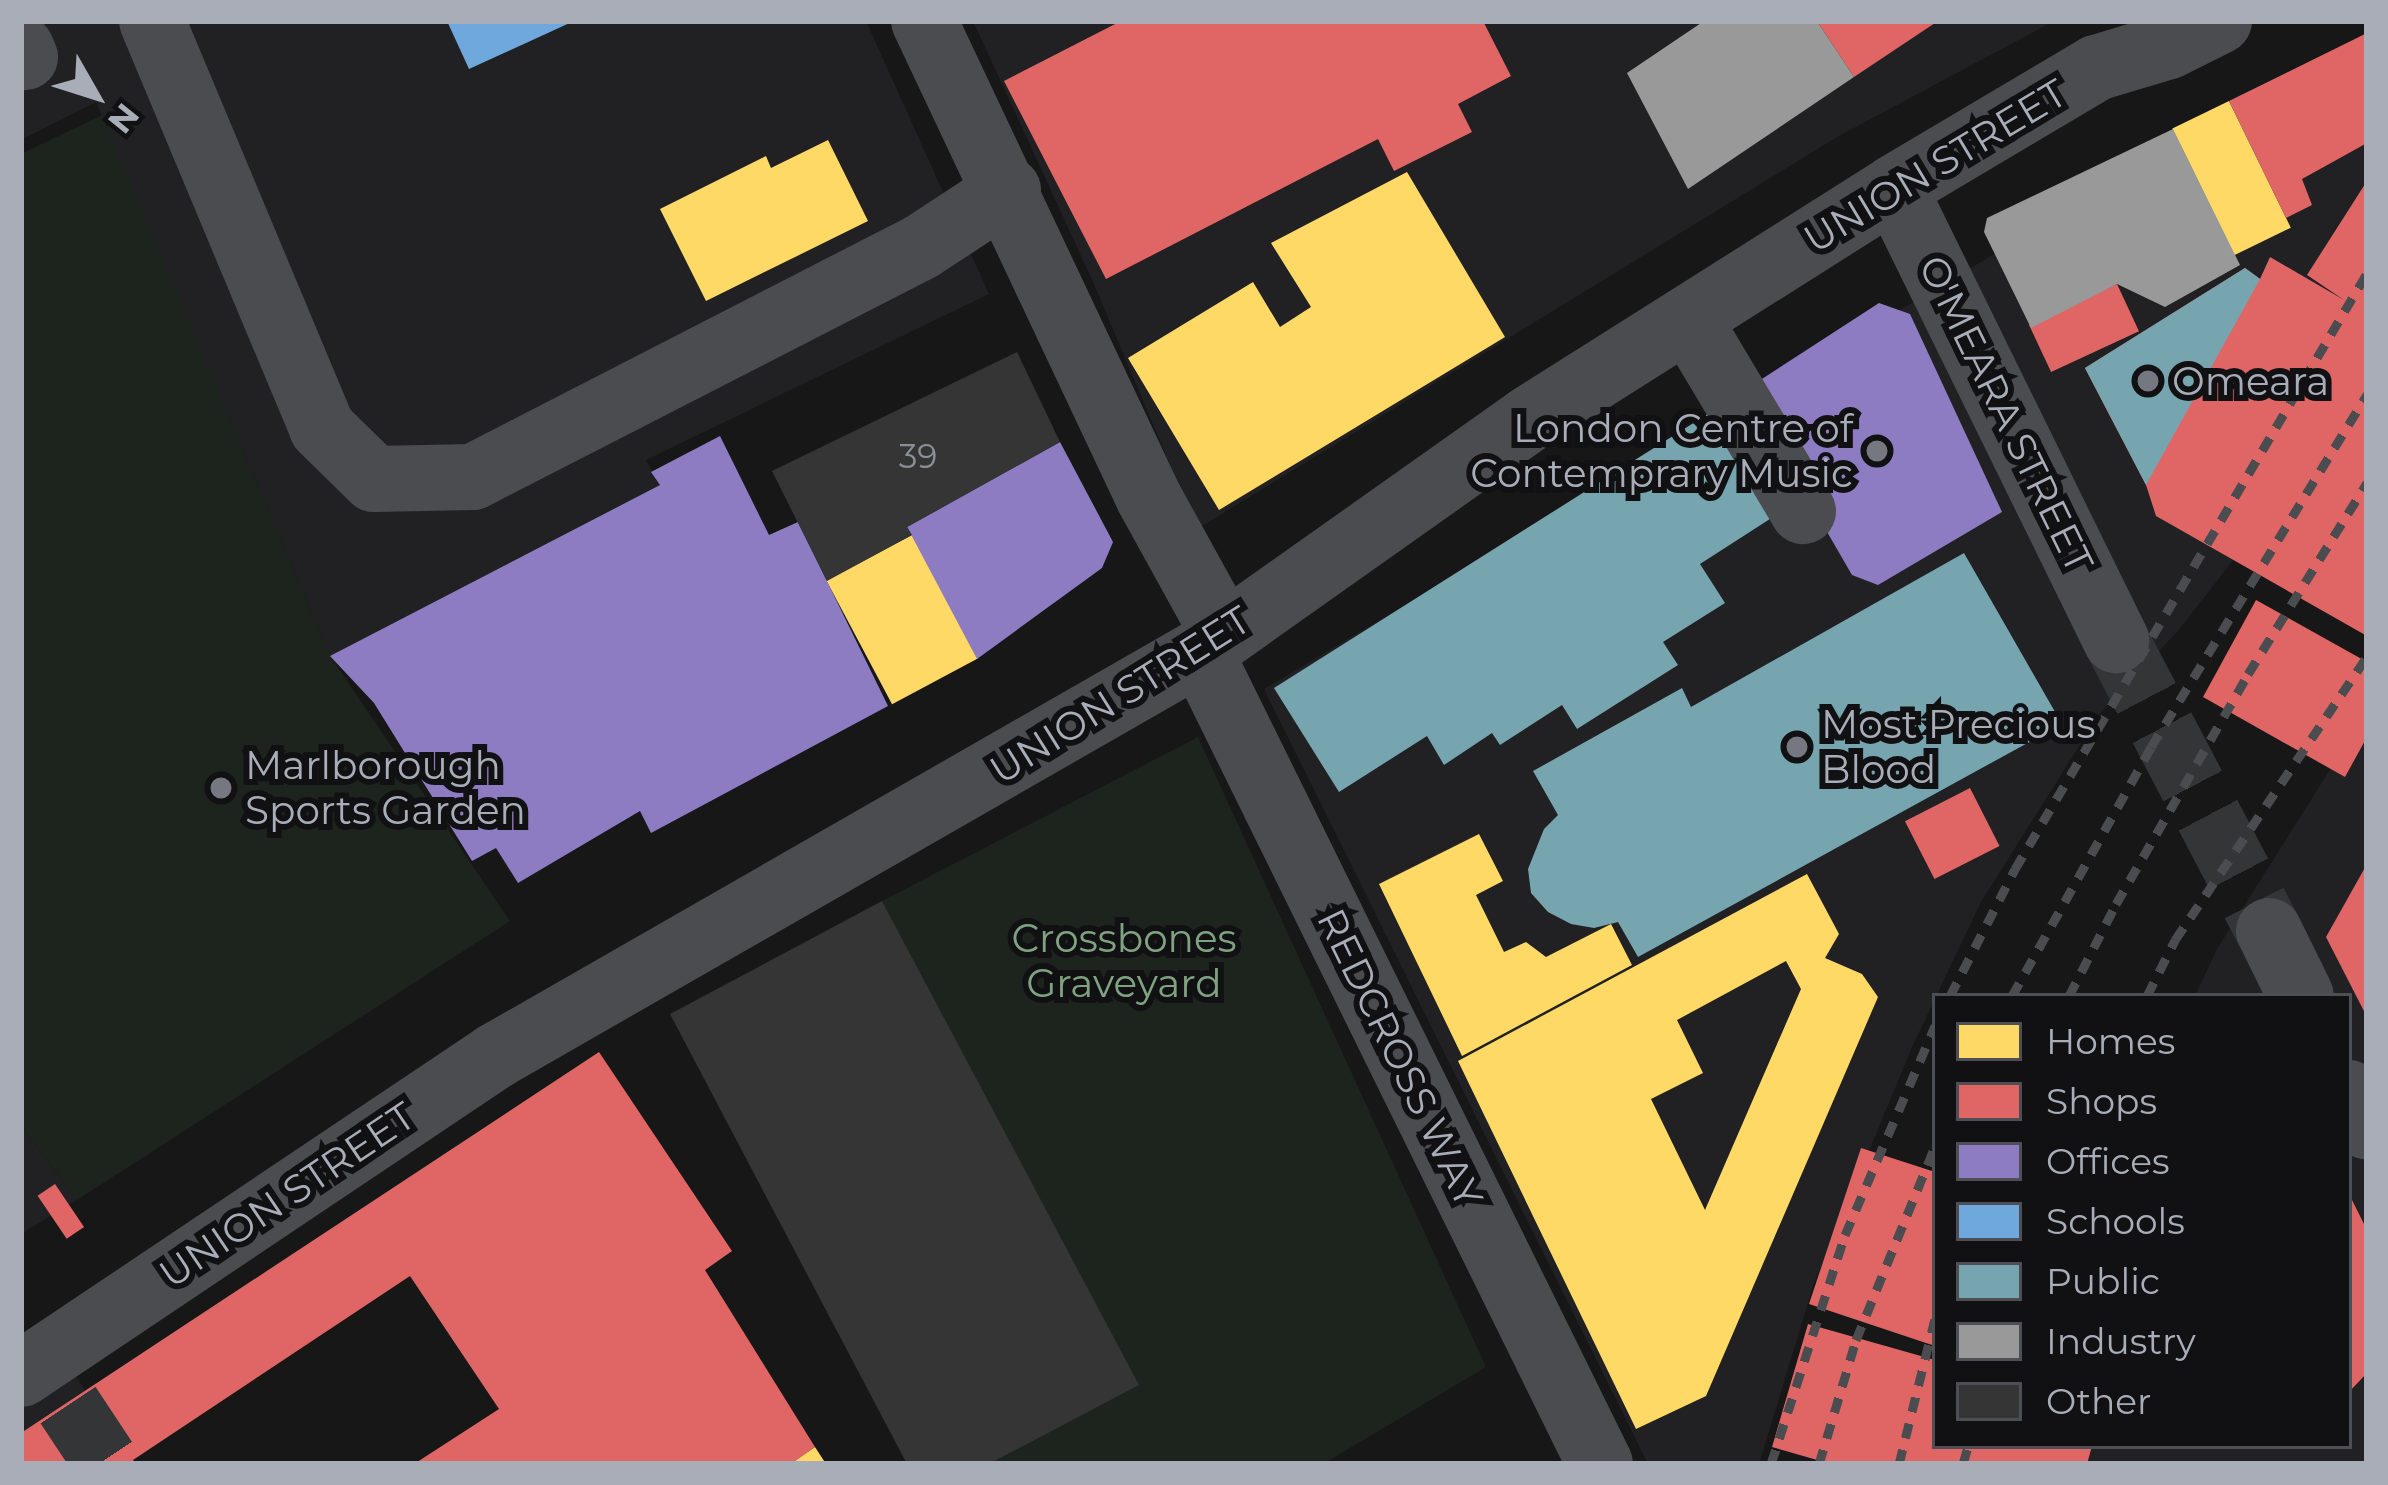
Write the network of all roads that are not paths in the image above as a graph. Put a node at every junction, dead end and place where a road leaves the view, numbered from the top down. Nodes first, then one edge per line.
1 (152, 21) edge
2 (924, 21) edge
3 (2219, 21) edge
4 (2088, 44) edge
5 (1894, 188) junction
6 (1007, 190) junction
7 (1688, 319) junction
8 (1803, 511) dead end
9 (2116, 640) tunnel mouth
10 (1212, 643) junction
11 (2269, 932) tunnel mouth
12 (2300, 993) edge
13 (2352, 1099) edge
14 (2367, 1127) edge
15 (42, 1381) edge
16 (1600, 1464) edge

1 - 6 street
2 - 6 street, REDCROSS WAY
3 - 4 street, UNION STREET
4 - 5 street, UNION STREET
5 - 7 street, UNION STREET
5 - 9 street, O'MEARA STREET
6 - 10 street, REDCROSS WAY
7 - 8 street
7 - 10 street, UNION STREET
10 - 15 street, UNION STREET
10 - 16 street, REDCROSS WAY
11 - 12 street
13 - 14 street

